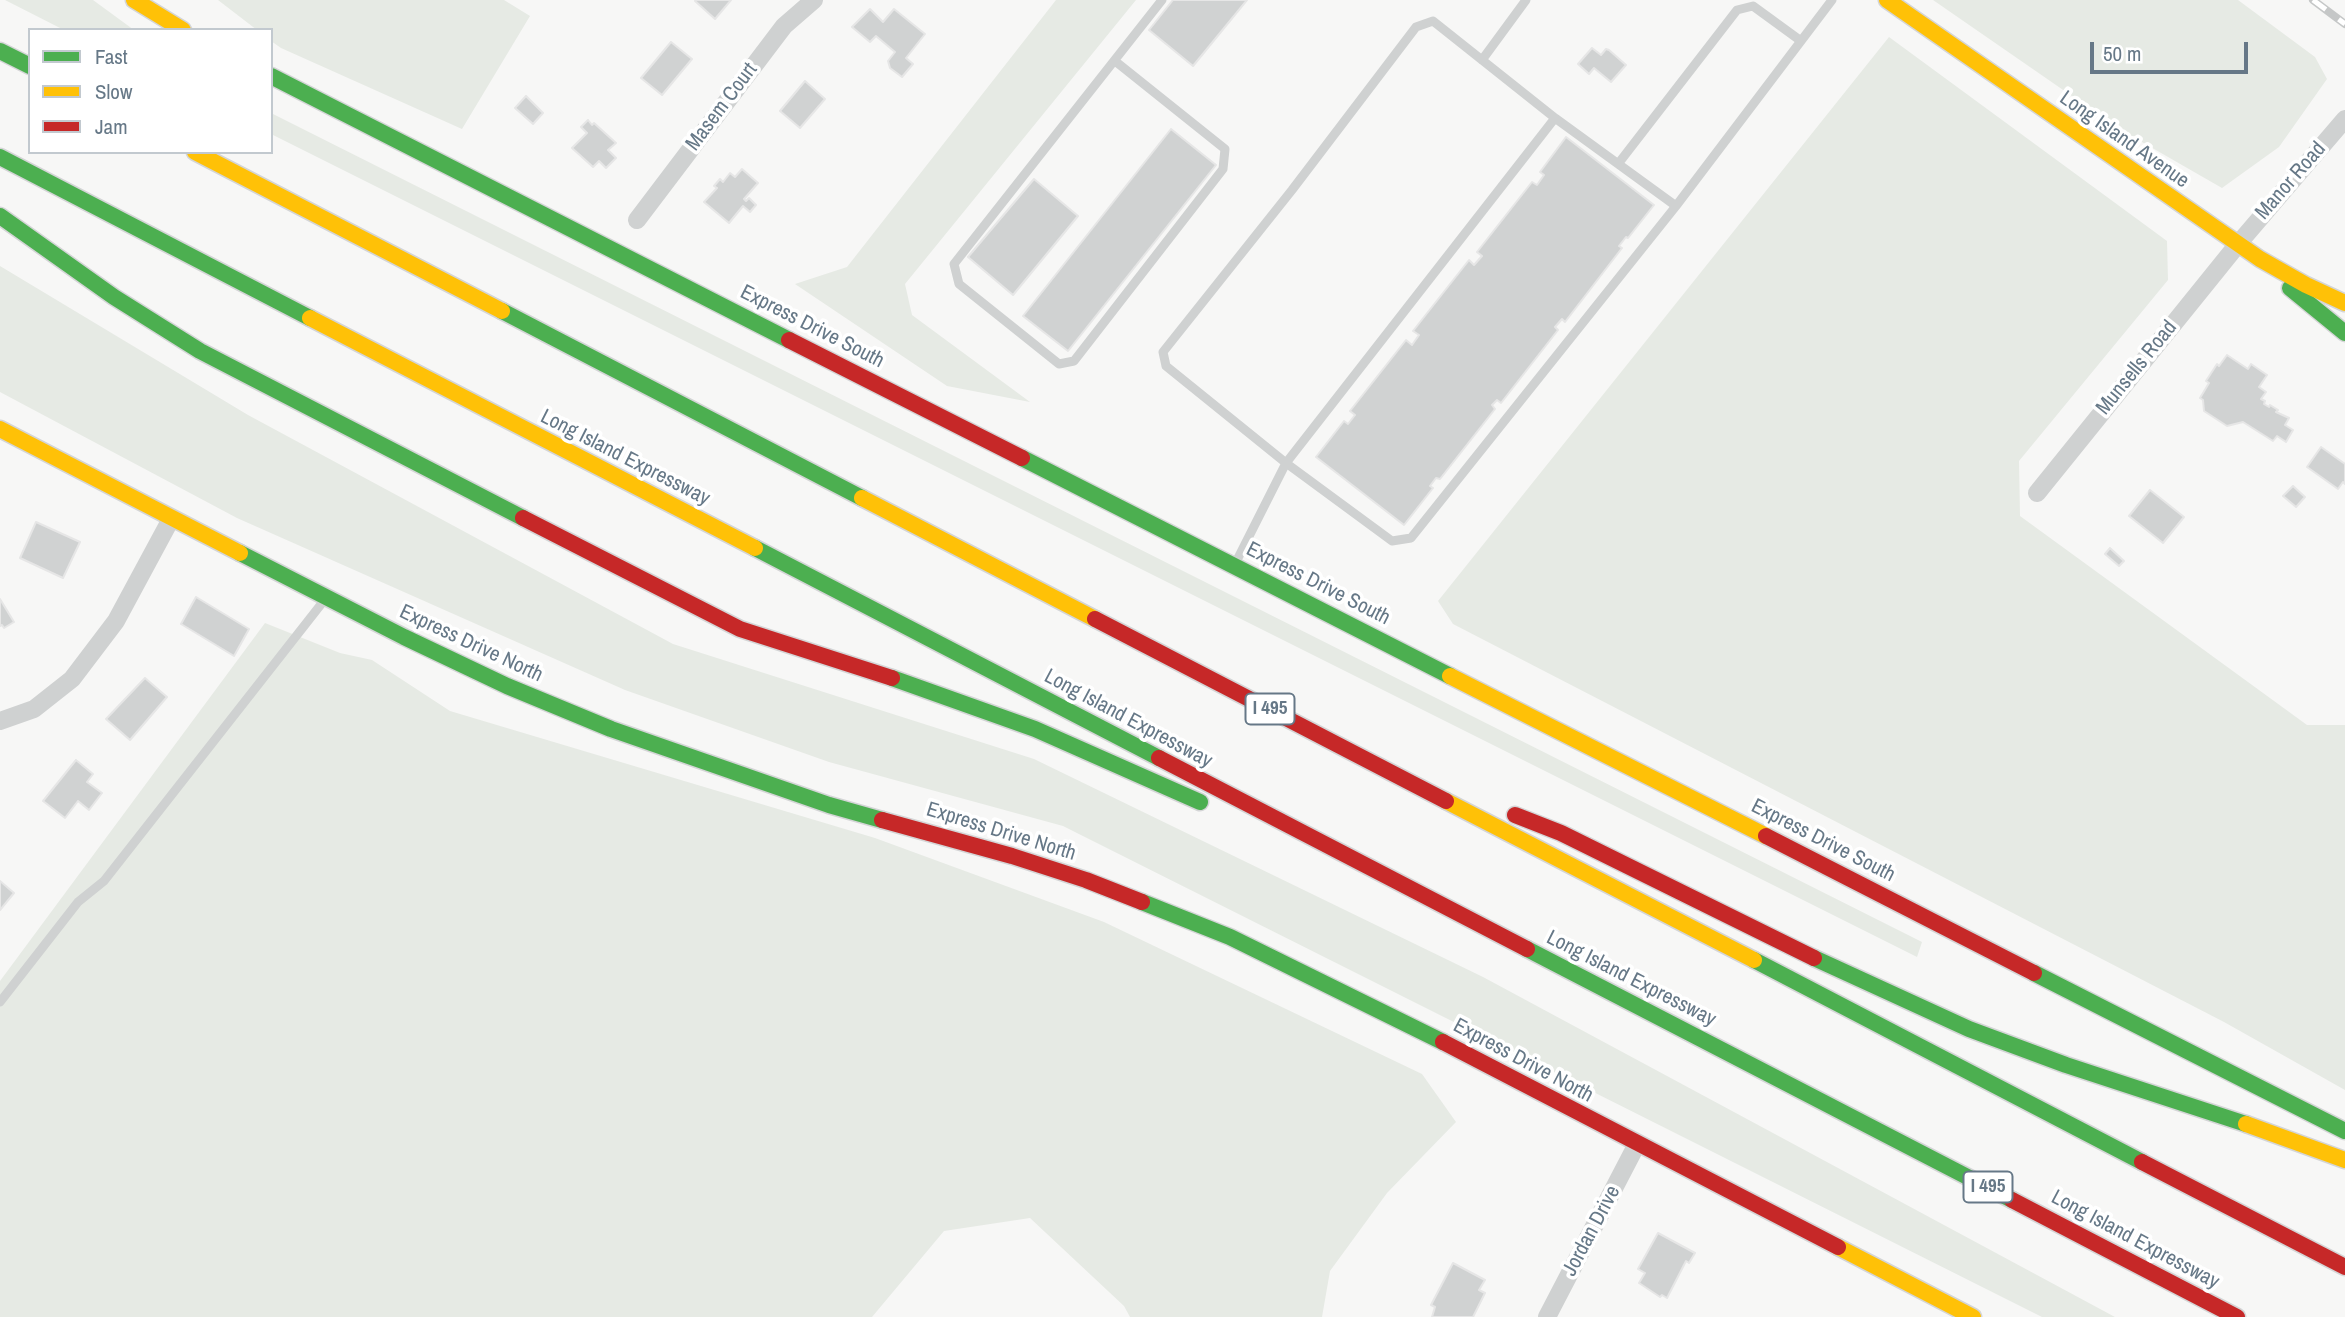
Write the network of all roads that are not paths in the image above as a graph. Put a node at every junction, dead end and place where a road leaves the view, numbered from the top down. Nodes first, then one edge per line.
1 (134, 0) edge
2 (814, 0) edge
3 (1163, 0) edge
4 (1526, 0) edge
5 (1832, 0) edge
6 (1887, 0) edge
7 (180, 28) edge
8 (1801, 41) junction
9 (0, 51) edge
10 (1482, 60) junction
11 (1115, 61) junction
12 (28, 65) edge
13 (273, 77) edge
14 (1555, 118) junction
15 (2345, 119) edge
16 (199, 154) edge
17 (0, 157) edge
18 (1618, 164) junction
19 (1675, 206) junction
20 (0, 216) edge
21 (637, 220) dead end
22 (2238, 244) junction
23 (2345, 303) edge
24 (2345, 333) edge
25 (0, 429) edge
26 (1286, 464) junction
27 (2037, 493) dead end
28 (171, 519) junction
29 (1235, 566) junction
30 (326, 598) junction
31 (0, 721) edge
32 (1352, 752) junction
33 (1271, 817) junction
34 (0, 1002) edge
35 (2345, 1130) edge
36 (1637, 1144) junction
37 (2345, 1160) edge
38 (2105, 1248) junction
39 (2345, 1267) edge
40 (1547, 1317) edge
41 (1973, 1317) edge
42 (2212, 1317) edge
43 (2237, 1317) edge

1 - 7 main road
2 - 21 street, Masem Court
3 - 11 lane
4 - 10 lane
5 - 8 lane
6 - 22 main road, Long Island Avenue
8 - 18 lane
8 - 19 lane
9 - 12 main road
10 - 14 lane
10 - 26 lane
11 - 11 lane
13 - 29 main road, Express Drive South
14 - 18 lane
14 - 26 lane
15 - 22 street, Manor Road
16 - 32 main road, I 495
17 - 33 main road, Long Island Expressway / I 495
18 - 19 lane
19 - 26 lane
20 - 33 main road
22 - 23 main road, Long Island Avenue
22 - 24 main road
22 - 27 street, Munsells Road
25 - 28 main road, Express Drive North
26 - 29 lane
28 - 30 main road, Express Drive North
28 - 31 street
29 - 35 main road, Express Drive South
30 - 34 lane
30 - 36 main road, Express Drive North
32 - 37 main road
32 - 39 main road, I 495
33 - 38 main road, Long Island Expressway / I 495
36 - 40 street, Jordan Drive
36 - 41 main road, Express Drive North
38 - 42 main road
38 - 43 main road, Long Island Expressway / I 495

